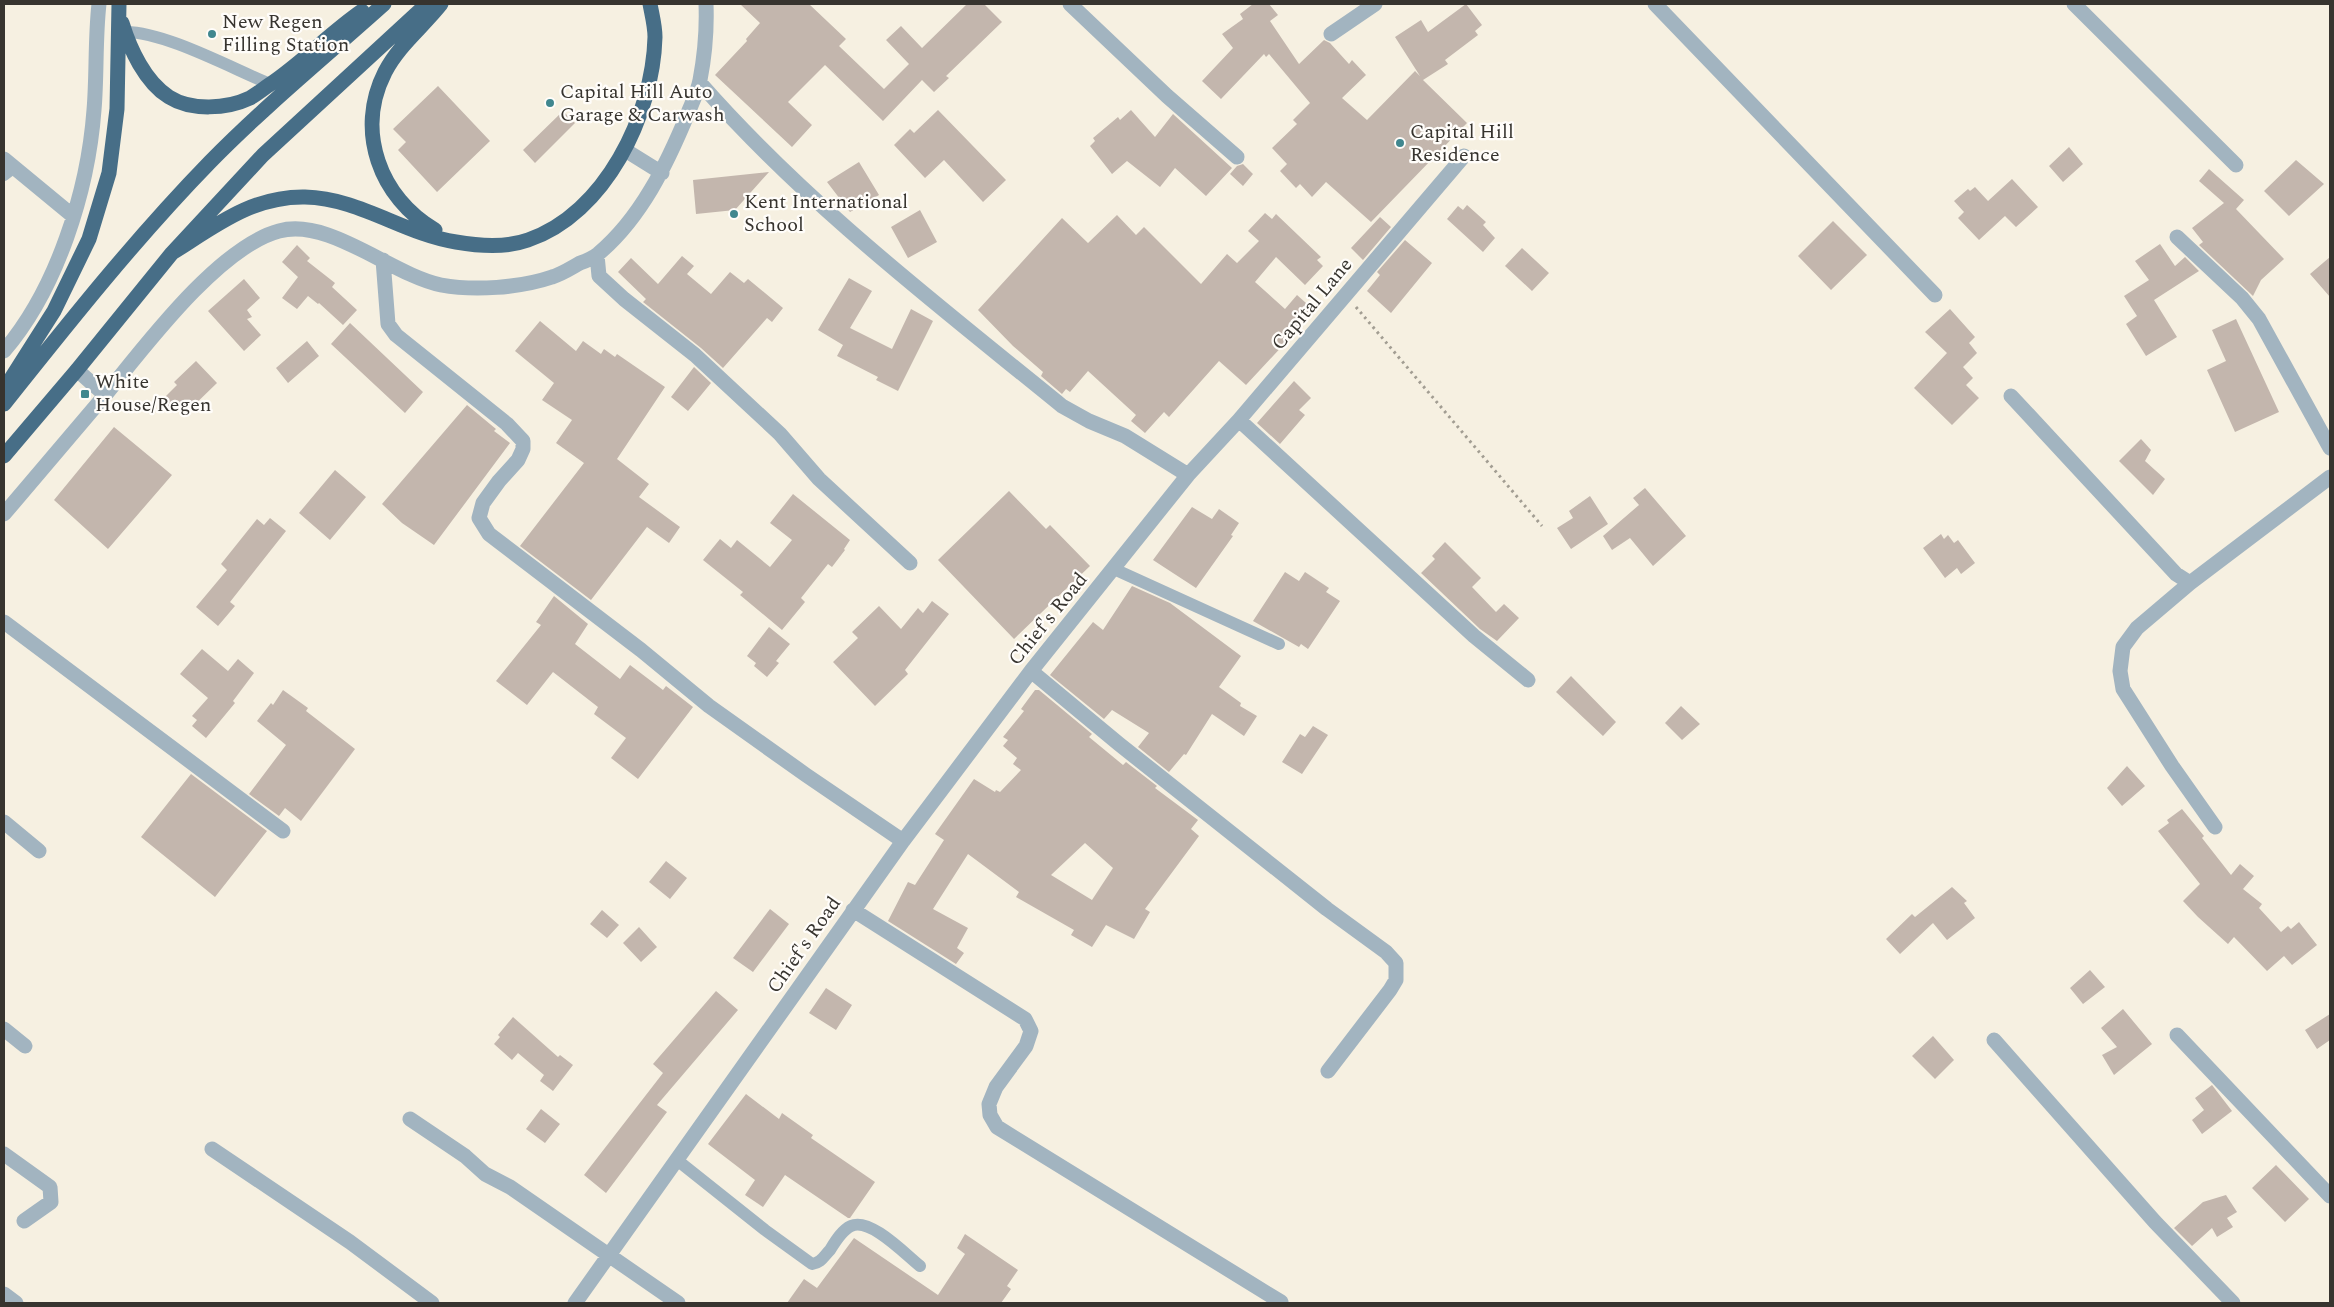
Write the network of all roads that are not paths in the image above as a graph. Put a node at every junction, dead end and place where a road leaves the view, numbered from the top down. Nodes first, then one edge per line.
1 (97, 4) edge
2 (372, 4) edge
3 (384, 4) edge
4 (427, 4) edge
5 (440, 4) edge
6 (650, 4) edge
7 (706, 4) edge
8 (1070, 4) edge
9 (1376, 4) edge
10 (1655, 4) edge
11 (2074, 4) edge
12 (119, 8) edge
13 (125, 32) junction
14 (1331, 34) dead end
15 (700, 83) junction
16 (270, 84) junction
17 (625, 150) junction
18 (1464, 156) dead end
19 (1237, 157) dead end
20 (2236, 165) dead end
21 (7, 167) edge
22 (662, 173) junction
23 (73, 216) junction
24 (2177, 237) dead end
25 (456, 242) junction
26 (172, 253) junction
27 (597, 255) junction
28 (382, 260) junction
29 (1935, 295) dead end
30 (4, 351) edge
31 (77, 370) junction
32 (4, 390) edge
33 (105, 395) junction
34 (2012, 396) dead end
35 (4, 404) edge
36 (1239, 420) junction
37 (2330, 448) edge
38 (4, 456) edge
39 (1188, 475) junction
40 (2330, 477) edge
41 (9, 497) edge
42 (4, 514) edge
43 (910, 563) dead end
44 (1114, 569) junction
45 (2190, 583) junction
46 (4, 622) edge
47 (1279, 644) dead end
48 (1031, 671) junction
49 (1528, 680) dead end
50 (4, 822) edge
51 (2215, 827) dead end
52 (283, 831) dead end
53 (903, 841) junction
54 (39, 851) dead end
55 (853, 910) junction
56 (4, 1029) edge
57 (2177, 1035) dead end
58 (1994, 1040) dead end
59 (25, 1046) dead end
60 (1328, 1071) dead end
61 (410, 1119) dead end
62 (212, 1149) dead end
63 (4, 1154) edge
64 (677, 1160) junction
65 (2330, 1196) edge
66 (24, 1221) dead end
67 (608, 1256) junction
68 (920, 1266) dead end
69 (4, 1294) edge
70 (1281, 1302) edge
71 (16, 1303) edge
72 (432, 1303) edge
73 (575, 1303) edge
74 (678, 1303) edge
75 (2233, 1303) edge

1 - 23 street
2 - 16 highway
3 - 35 highway
4 - 26 highway
5 - 25 highway
6 - 17 highway
7 - 15 street
8 - 19 street
9 - 14 street
10 - 29 street
11 - 20 street
12 - 13 highway
12 - 32 highway
13 - 16 lane
13 - 16 highway
15 - 22 street
15 - 39 street
17 - 22 street
17 - 25 highway
18 - 36 street, Capital Lane
21 - 23 street
22 - 27 street
23 - 30 street
24 - 37 street
25 - 26 highway
26 - 31 highway
27 - 28 street
27 - 43 street
28 - 33 street
28 - 53 street
31 - 33 street
31 - 38 highway
33 - 41 street
34 - 45 street
36 - 39 street, Capital Lane
36 - 49 street
39 - 44 street, Chief's Road
40 - 45 street
41 - 42 street
44 - 47 lane
44 - 48 street, Chief's Road
45 - 51 street
46 - 52 street
48 - 53 street, Chief's Road
48 - 60 street
50 - 54 street
53 - 55 street, Chief's Road
55 - 64 street, Chief's Road
55 - 70 street
56 - 59 street
57 - 65 street
58 - 75 street
61 - 67 street
62 - 72 street
63 - 66 street
64 - 67 street, Chief's Road
64 - 68 lane
67 - 73 street, Chief's Road
67 - 74 street
69 - 71 street

